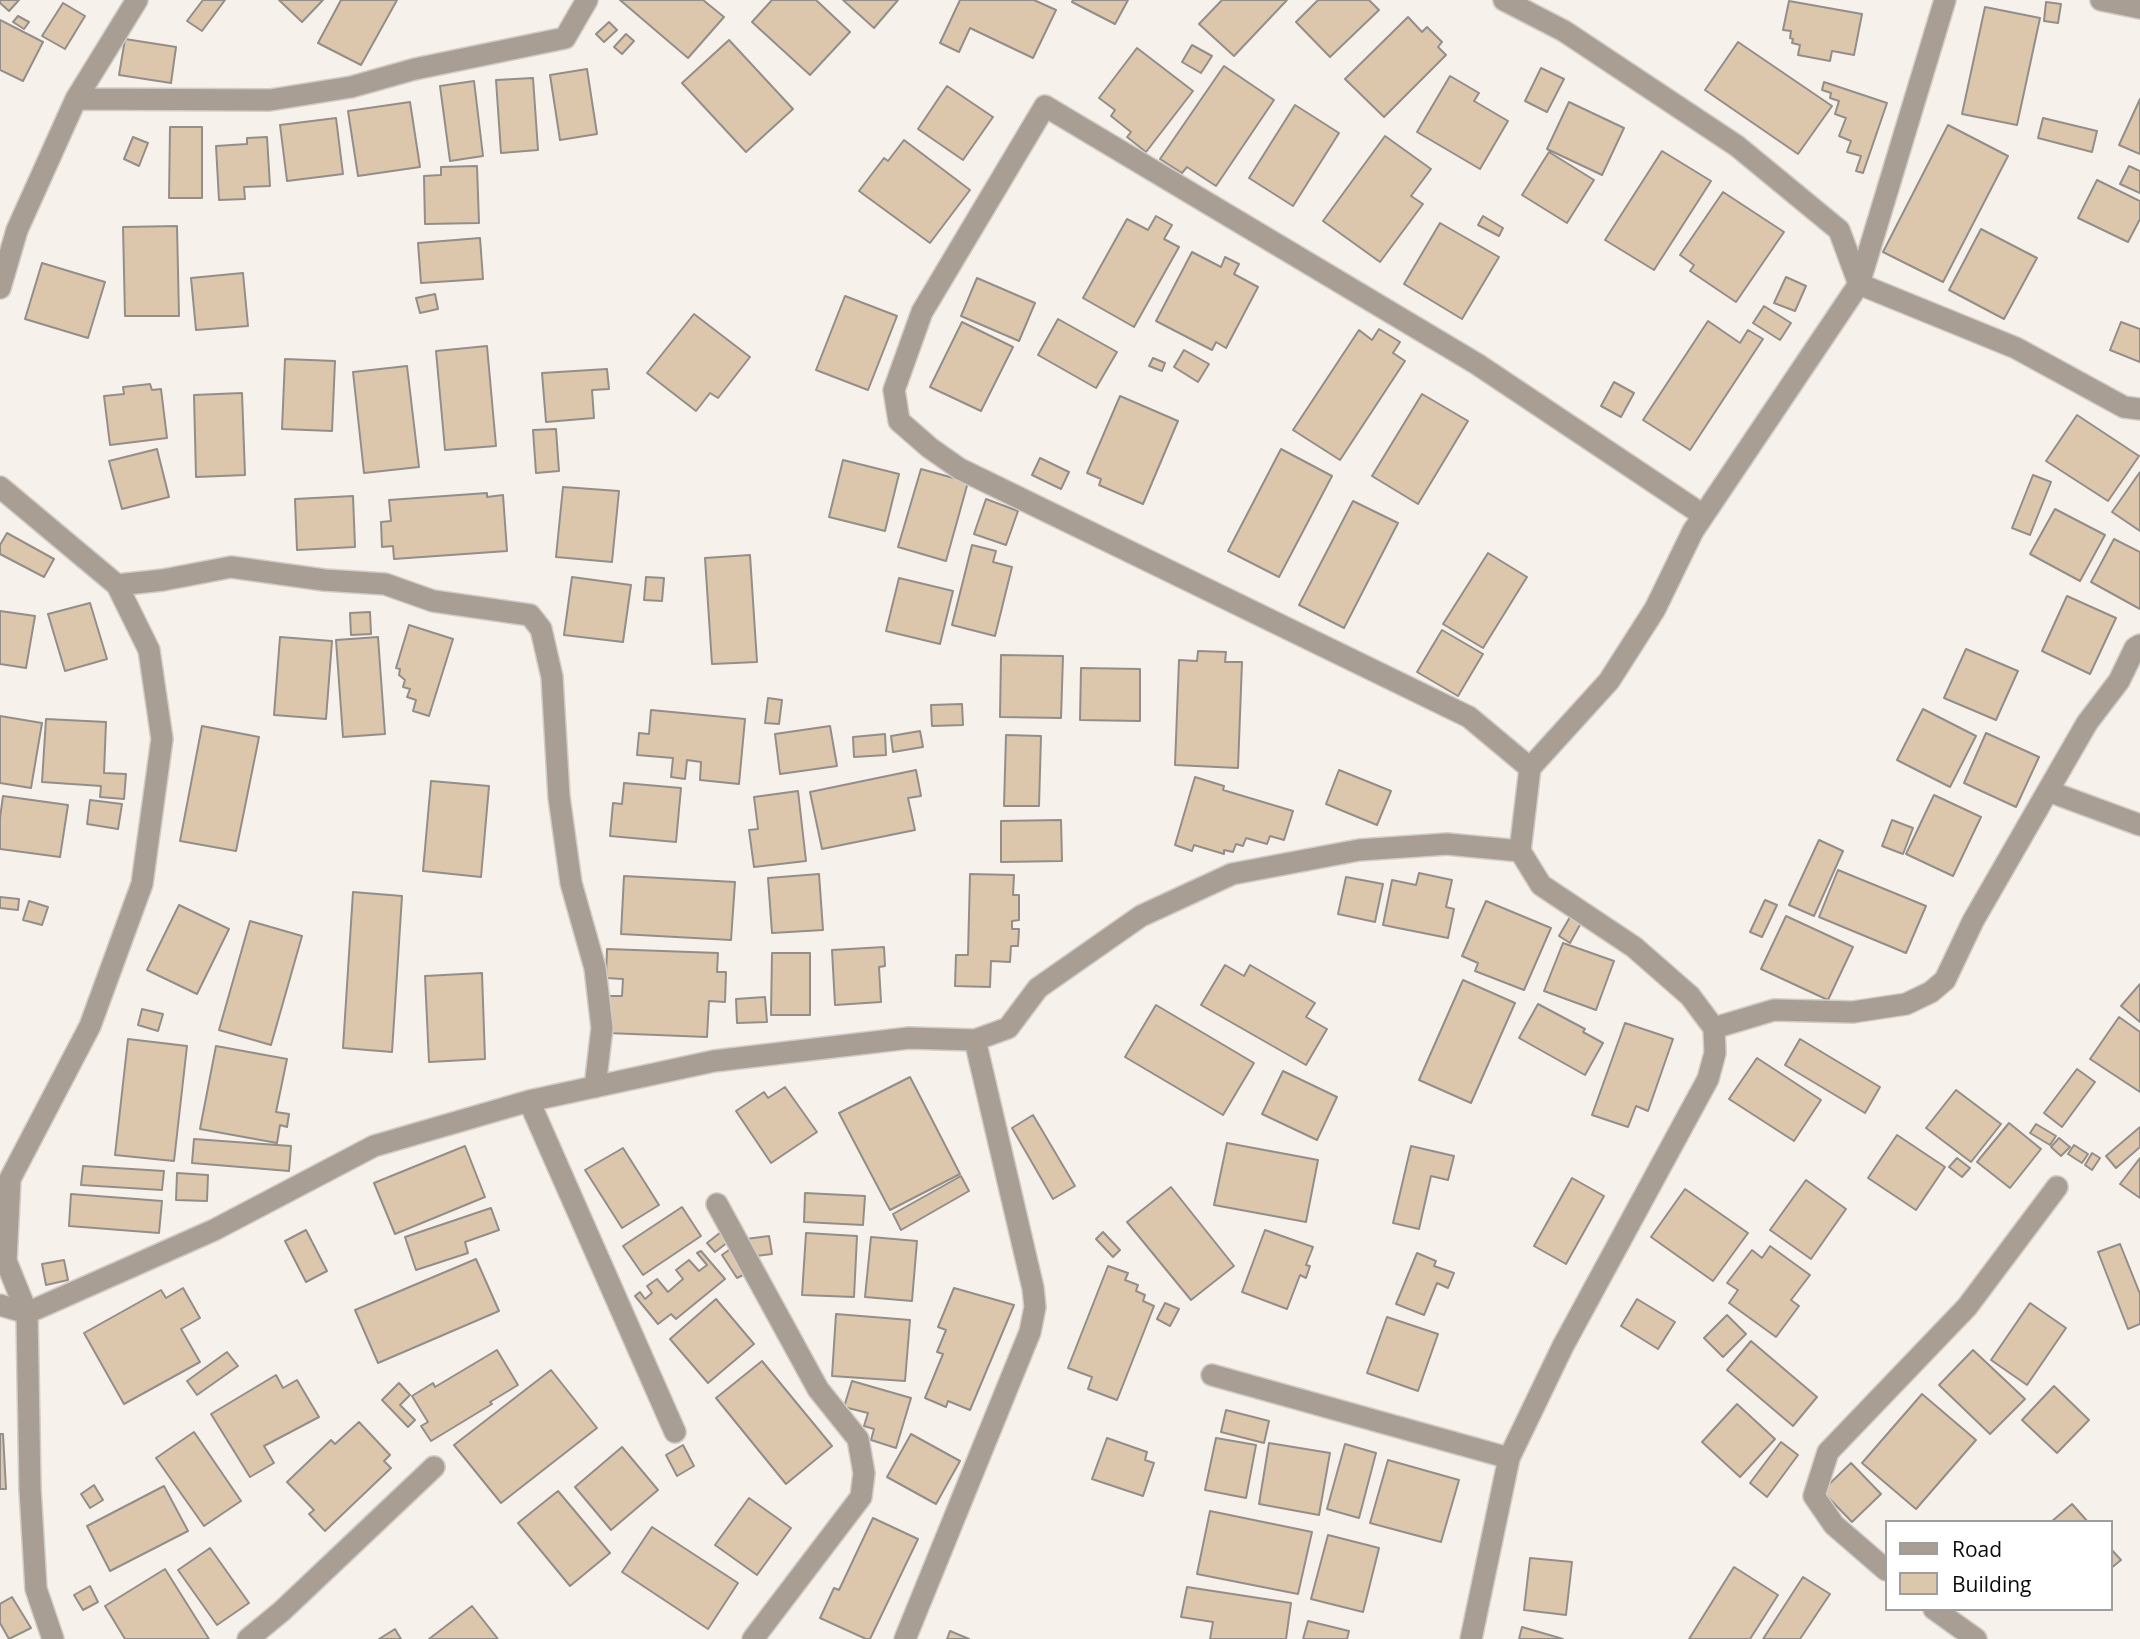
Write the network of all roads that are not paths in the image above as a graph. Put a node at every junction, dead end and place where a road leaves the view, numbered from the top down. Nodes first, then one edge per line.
1 (137, 0) edge
2 (587, 0) edge
3 (1504, 0) edge
4 (1945, 0) edge
5 (2101, 0) edge
6 (1535, 8) edge
7 (2140, 8) edge
8 (76, 99) junction
9 (1859, 284) junction
10 (0, 288) edge
11 (2140, 409) edge
12 (0, 487) edge
13 (1703, 515) junction
14 (117, 585) junction
15 (2140, 645) edge
16 (1530, 768) junction
17 (2048, 791) junction
18 (2140, 825) edge
19 (1520, 850) junction
20 (1714, 1028) junction
21 (975, 1040) junction
22 (595, 1087) junction
23 (529, 1101) junction
24 (2057, 1187) dead end
25 (717, 1204) dead end
26 (0, 1305) edge
27 (27, 1312) junction
28 (1212, 1375) dead end
29 (675, 1432) dead end
30 (1509, 1458) junction
31 (434, 1467) dead end
32 (1884, 1568) edge
33 (1937, 1611) edge
34 (53, 1639) edge
35 (248, 1639) edge
36 (753, 1639) edge
37 (905, 1639) edge
38 (1471, 1639) edge
39 (1976, 1639) edge

1 - 8 street
2 - 8 street
3 - 6 street
4 - 9 street
5 - 7 street
6 - 9 street
8 - 10 street
9 - 11 street
9 - 13 street
12 - 14 street
13 - 16 street
13 - 16 street
14 - 22 street
14 - 27 street
15 - 17 street
16 - 19 street
17 - 18 street
17 - 20 street
19 - 20 street
19 - 21 street
20 - 30 street
21 - 22 street
21 - 37 street
22 - 23 street
23 - 27 street
23 - 29 street
24 - 32 street
25 - 36 street
26 - 27 street
27 - 34 street
28 - 30 street
30 - 38 street
31 - 35 street
33 - 39 street

